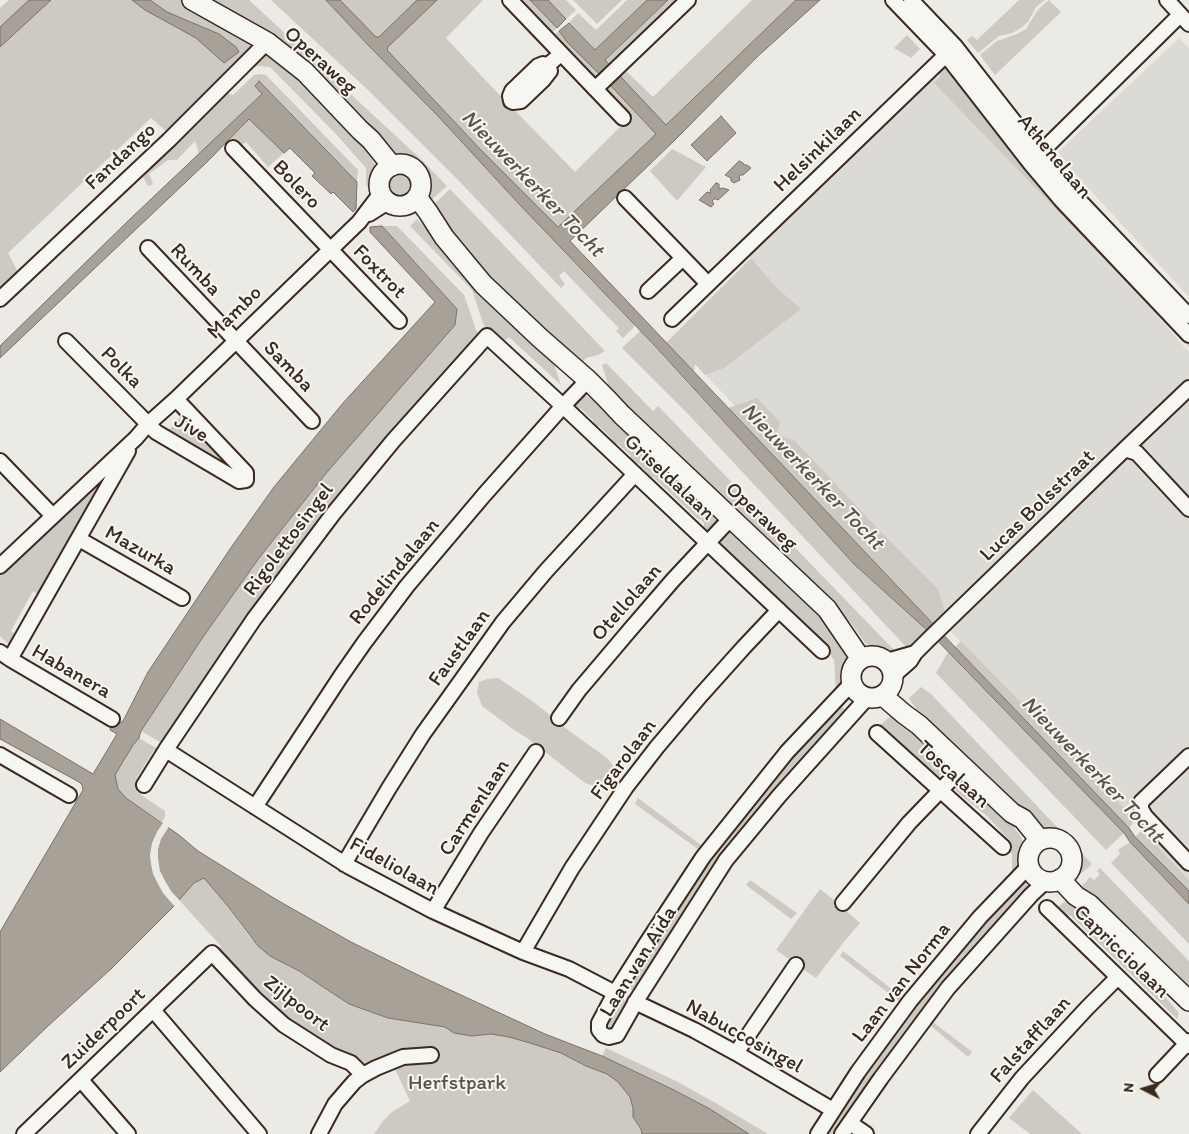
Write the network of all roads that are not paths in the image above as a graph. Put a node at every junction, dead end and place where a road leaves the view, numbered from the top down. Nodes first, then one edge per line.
1 (192, 0) edge
2 (510, 0) edge
3 (688, 0) edge
4 (893, 0) edge
5 (911, 0) edge
6 (1177, 10) edge
7 (267, 42) junction
8 (951, 50) junction
9 (561, 54) junction
10 (548, 65) dead end
11 (599, 85) junction
12 (622, 118) dead end
13 (234, 148) dead end
14 (1035, 159) junction
15 (388, 169) junction
16 (384, 198) junction
17 (625, 198) dead end
18 (413, 201) junction
19 (148, 248) dead end
20 (330, 249) junction
21 (683, 258) junction
22 (708, 284) junction
23 (648, 291) dead end
24 (0, 299) edge
25 (1189, 316) edge
26 (672, 319) dead end
27 (398, 321) dead end
28 (1189, 335) edge
29 (487, 336) joint
30 (66, 340) dead end
31 (235, 340) junction
32 (586, 383) junction
33 (1189, 388) edge
34 (176, 399) junction
35 (563, 406) junction
36 (312, 421) dead end
37 (148, 424) junction
38 (136, 438) junction
39 (1125, 449) junction
40 (227, 454) junction
41 (0, 461) edge
42 (216, 467) junction
43 (635, 474) junction
44 (1189, 509) edge
45 (53, 516) junction
46 (730, 519) junction
47 (79, 539) junction
48 (708, 543) junction
49 (0, 566) edge
50 (182, 598) dead end
51 (780, 610) junction
52 (822, 651) dead end
53 (5, 656) edge
54 (861, 659) junction
55 (852, 683) junction
56 (884, 683) junction
57 (559, 718) dead end
58 (112, 719) dead end
59 (877, 733) dead end
60 (166, 750) junction
61 (536, 752) dead end
62 (0, 755) edge
63 (1189, 756) edge
64 (963, 767) junction
65 (144, 785) dead end
66 (941, 791) junction
67 (69, 795) dead end
68 (255, 807) junction
69 (1036, 844) junction
70 (1003, 847) dead end
71 (1189, 863) edge
72 (344, 864) junction
73 (1029, 866) junction
74 (1058, 877) junction
75 (843, 903) dead end
76 (1048, 908) dead end
77 (433, 911) junction
78 (523, 952) junction
79 (212, 953) joint
80 (796, 965) dead end
81 (1118, 977) junction
82 (616, 993) junction
83 (1189, 1001) edge
84 (635, 1002) junction
85 (153, 1010) junction
86 (1188, 1044) edge
87 (736, 1053) junction
88 (431, 1055) dead end
89 (362, 1075) junction
90 (1157, 1075) dead end
91 (81, 1080) junction
92 (832, 1110) junction
93 (846, 1128) edge
94 (24, 1134) edge
95 (128, 1134) edge
96 (259, 1134) edge
97 (319, 1134) edge
98 (818, 1134) edge
99 (866, 1134) edge
100 (978, 1134) edge

1 - 7 main road, Operaweg
2 - 9 street
3 - 11 street
4 - 8 street, Athenelaan
5 - 8 street, Athenelaan
6 - 14 street
7 - 15 main road, Operaweg
7 - 24 street, Fandango
8 - 14 street, Athenelaan
8 - 22 street, Helsinkilaan
9 - 10 street
9 - 11 street
11 - 12 street
13 - 20 street, Bolero
14 - 25 street, Athenelaan
14 - 28 street, Athenelaan
15 - 16 main road
15 - 18 main road
16 - 18 main road
16 - 20 street, Mambo
17 - 21 street
18 - 32 main road, Operaweg
19 - 31 street, Rumba
20 - 27 street, Foxtrot
20 - 31 street, Mambo
21 - 22 street
21 - 23 street
22 - 26 street, Helsinkilaan
29 - 35 street, Griseldalaan
29 - 60 street, Rigolettosingel
30 - 37 street, Polka
31 - 34 street, Mambo
31 - 36 street, Samba
32 - 35 street, Rodelindalaan
32 - 46 main road, Operaweg
33 - 39 street, Lucas Bolsstraat
34 - 37 street, Mambo
34 - 40 street, Jive
35 - 43 street, Griseldalaan
35 - 68 street, Rodelindalaan
37 - 38 street, Mambo
37 - 42 street, Jive
38 - 45 street, Mambo
38 - 47 street, Mambo
39 - 44 street
39 - 56 street, Lucas Bolsstraat
40 - 42 street, Jive
40 - 42 street, Jive
41 - 45 street
43 - 48 street, Griseldalaan
43 - 72 street, Faustlaan
45 - 49 street, Mambo
46 - 48 street, Otellolaan
46 - 54 main road, Operaweg
47 - 50 street, Mazurka
47 - 53 street, Mambo
48 - 51 street, Griseldalaan
48 - 57 street, Otellolaan
51 - 52 street, Griseldalaan
51 - 78 street, Figarolaan
53 - 58 street, Habanera
54 - 55 main road
54 - 56 main road
55 - 56 main road
55 - 82 street, Laan van Aïda
56 - 64 main road
56 - 84 street, Laan van Aïda
59 - 66 street, Toscalaan
60 - 65 street, Rigolettosingel
60 - 68 street, Fideliolaan
61 - 77 street, Carmenlaan
62 - 67 street
63 - 71 street
64 - 66 street
64 - 69 main road
66 - 70 street, Toscalaan
66 - 75 street
68 - 72 street, Fideliolaan
69 - 73 main road
69 - 74 main road
72 - 77 street, Fideliolaan
73 - 74 main road
73 - 92 street, Laan van Norma
74 - 83 main road
74 - 93 street, Laan van Norma
76 - 81 street, Capricciolaan
77 - 78 street, Fideliolaan
78 - 82 street, Fideliolaan
79 - 85 street, Zuiderpoort
79 - 89 street, Zijlpoort
80 - 87 street
81 - 86 street, Capricciolaan
81 - 100 street, Falstafflaan
82 - 84 street, Laan van Aïda
84 - 87 street, Nabuccosingel
85 - 91 street, Zuiderpoort
85 - 96 street
86 - 90 street
87 - 92 street, Nabuccosingel
88 - 89 street
89 - 97 street
91 - 94 street, Zuiderpoort
91 - 95 street
92 - 98 street, Laan van Norma
93 - 99 street

